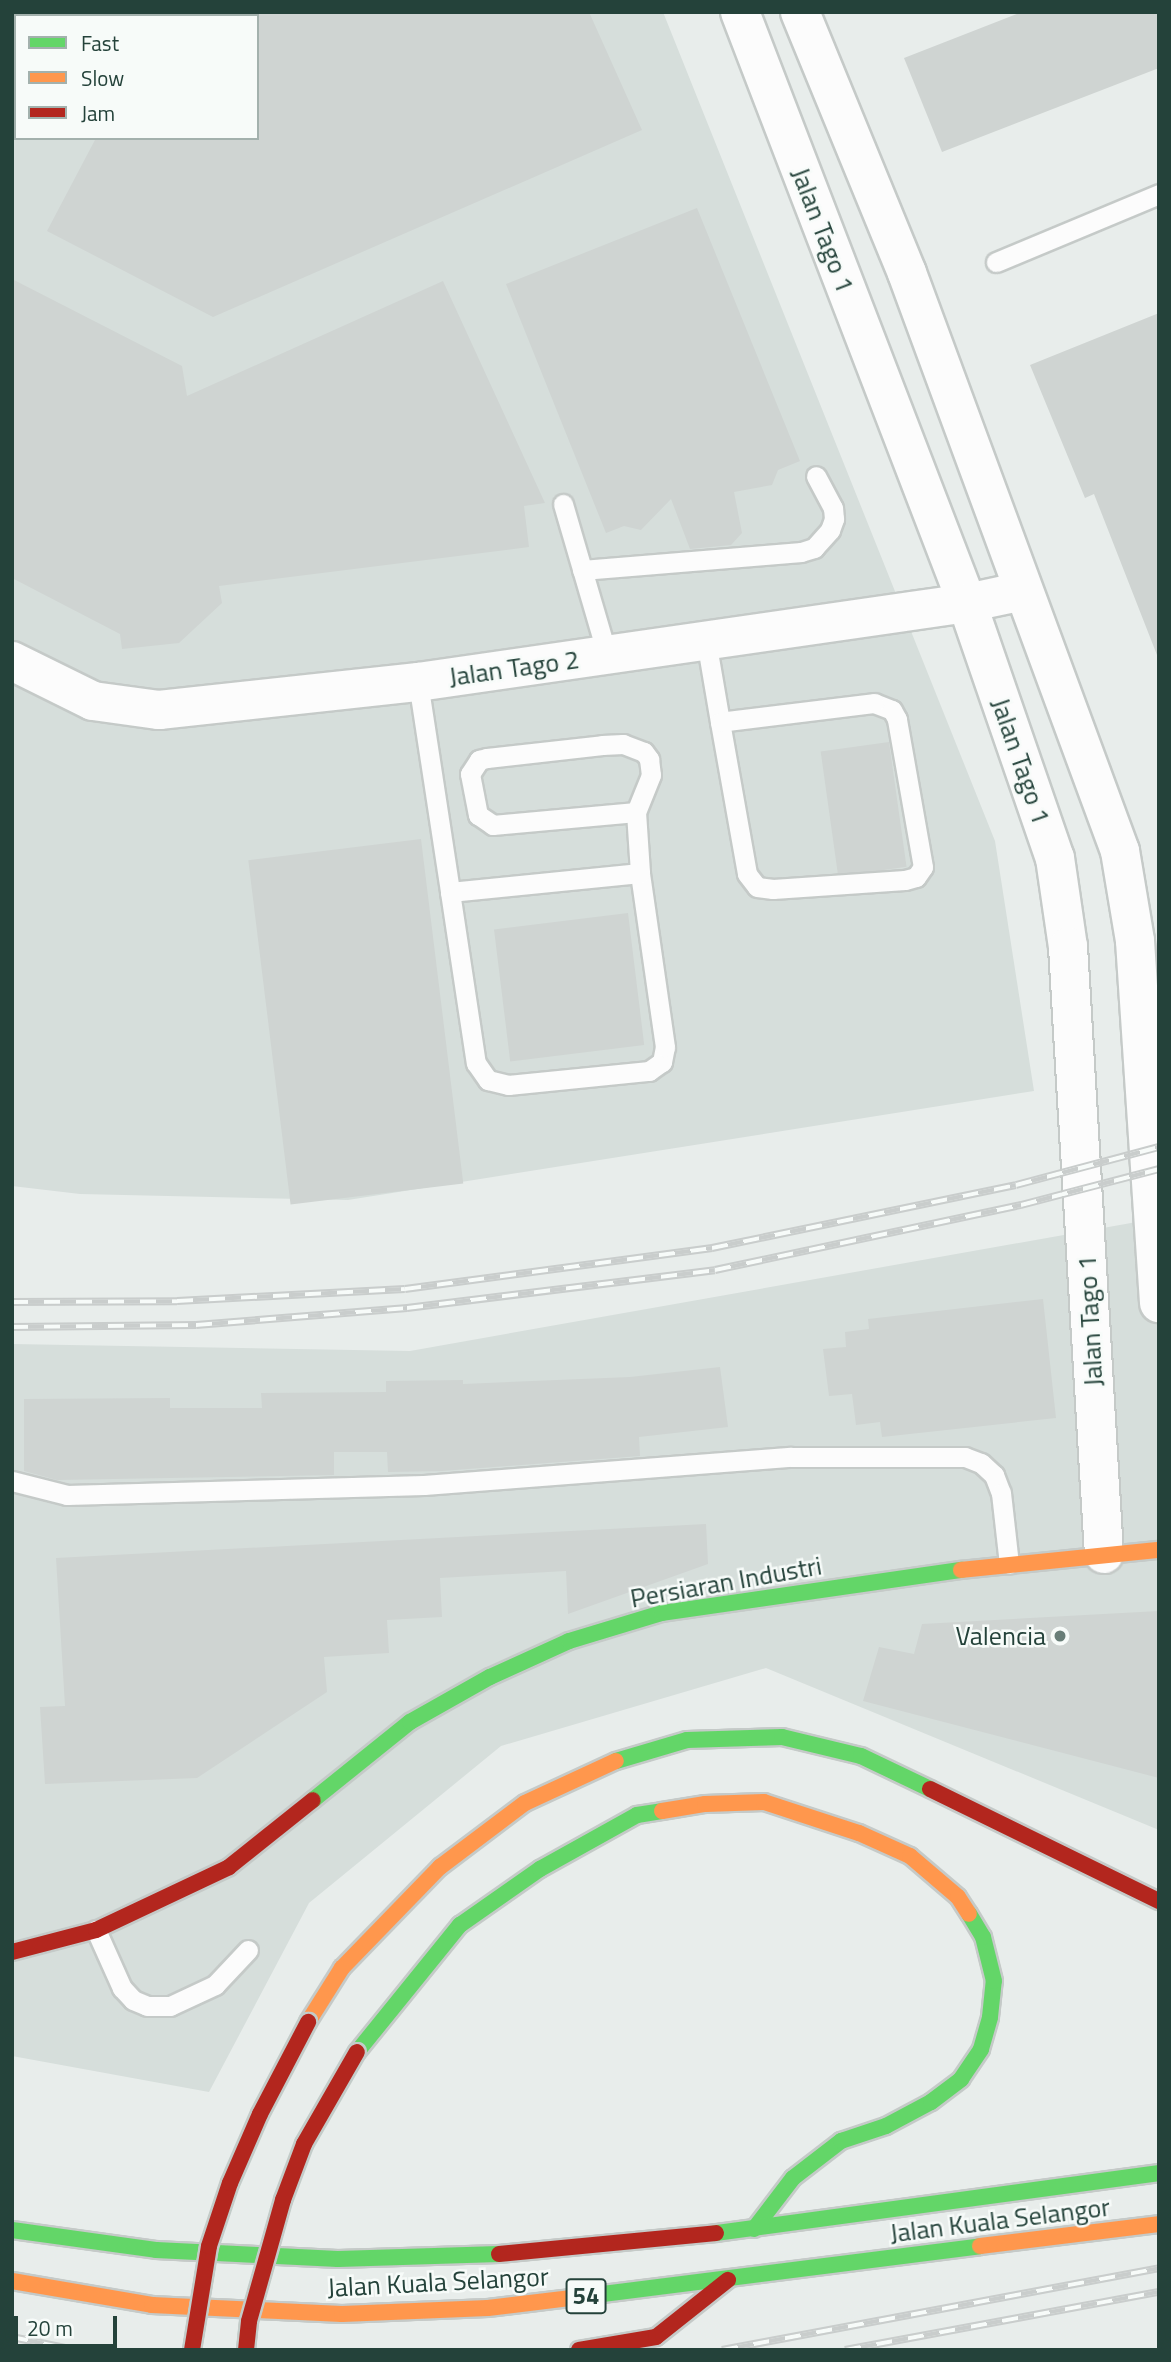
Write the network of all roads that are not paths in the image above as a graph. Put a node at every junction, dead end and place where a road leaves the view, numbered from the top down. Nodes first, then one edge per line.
1 (740, 12) edge
2 (800, 12) edge
3 (1159, 194) edge
4 (996, 262) dead end
5 (816, 476) dead end
6 (562, 504) dead end
7 (582, 570) junction
8 (1023, 591) junction
9 (967, 603) junction
10 (706, 640) junction
11 (607, 654) junction
12 (12, 661) edge
13 (418, 682) junction
14 (720, 722) junction
15 (636, 812) junction
16 (640, 873) junction
17 (450, 892) junction
18 (1159, 1304) edge
19 (12, 1482) edge
20 (1159, 1550) edge
21 (1104, 1554) junction
22 (1009, 1564) junction
23 (1159, 1901) edge
24 (96, 1930) junction
25 (248, 1950) dead end
26 (12, 1952) edge
27 (1159, 2173) edge
28 (1159, 2224) edge
29 (754, 2229) junction
30 (12, 2230) edge
31 (727, 2280) junction
32 (12, 2281) edge
33 (192, 2350) edge
34 (246, 2350) edge
35 (579, 2350) edge

1 - 9 street, Jalan Tago 1
2 - 8 street
3 - 4 lane
5 - 7 lane
6 - 7 lane
7 - 11 lane
8 - 9 street, Jalan Tago 2
8 - 18 street
9 - 10 street, Jalan Tago 2
9 - 21 street, Jalan Tago 1
10 - 11 street, Jalan Tago 2
10 - 14 lane
11 - 13 street, Jalan Tago 2
12 - 13 street, Jalan Tago 2
13 - 17 lane
14 - 14 lane
15 - 15 lane
15 - 16 lane
16 - 17 lane
16 - 17 lane
19 - 22 lane
20 - 21 main road, Persiaran Industri
21 - 22 main road, Persiaran Industri
22 - 24 main road, Persiaran Industri
23 - 33 main road, bridge
24 - 25 lane
24 - 26 main road, Persiaran Industri
27 - 29 main road, Jalan Kuala Selangor / 54
28 - 31 main road, Jalan Kuala Selangor / 54
29 - 30 main road, Jalan Kuala Selangor / 54
29 - 34 main road, bridge
31 - 32 main road, Jalan Kuala Selangor / 54
31 - 35 main road

